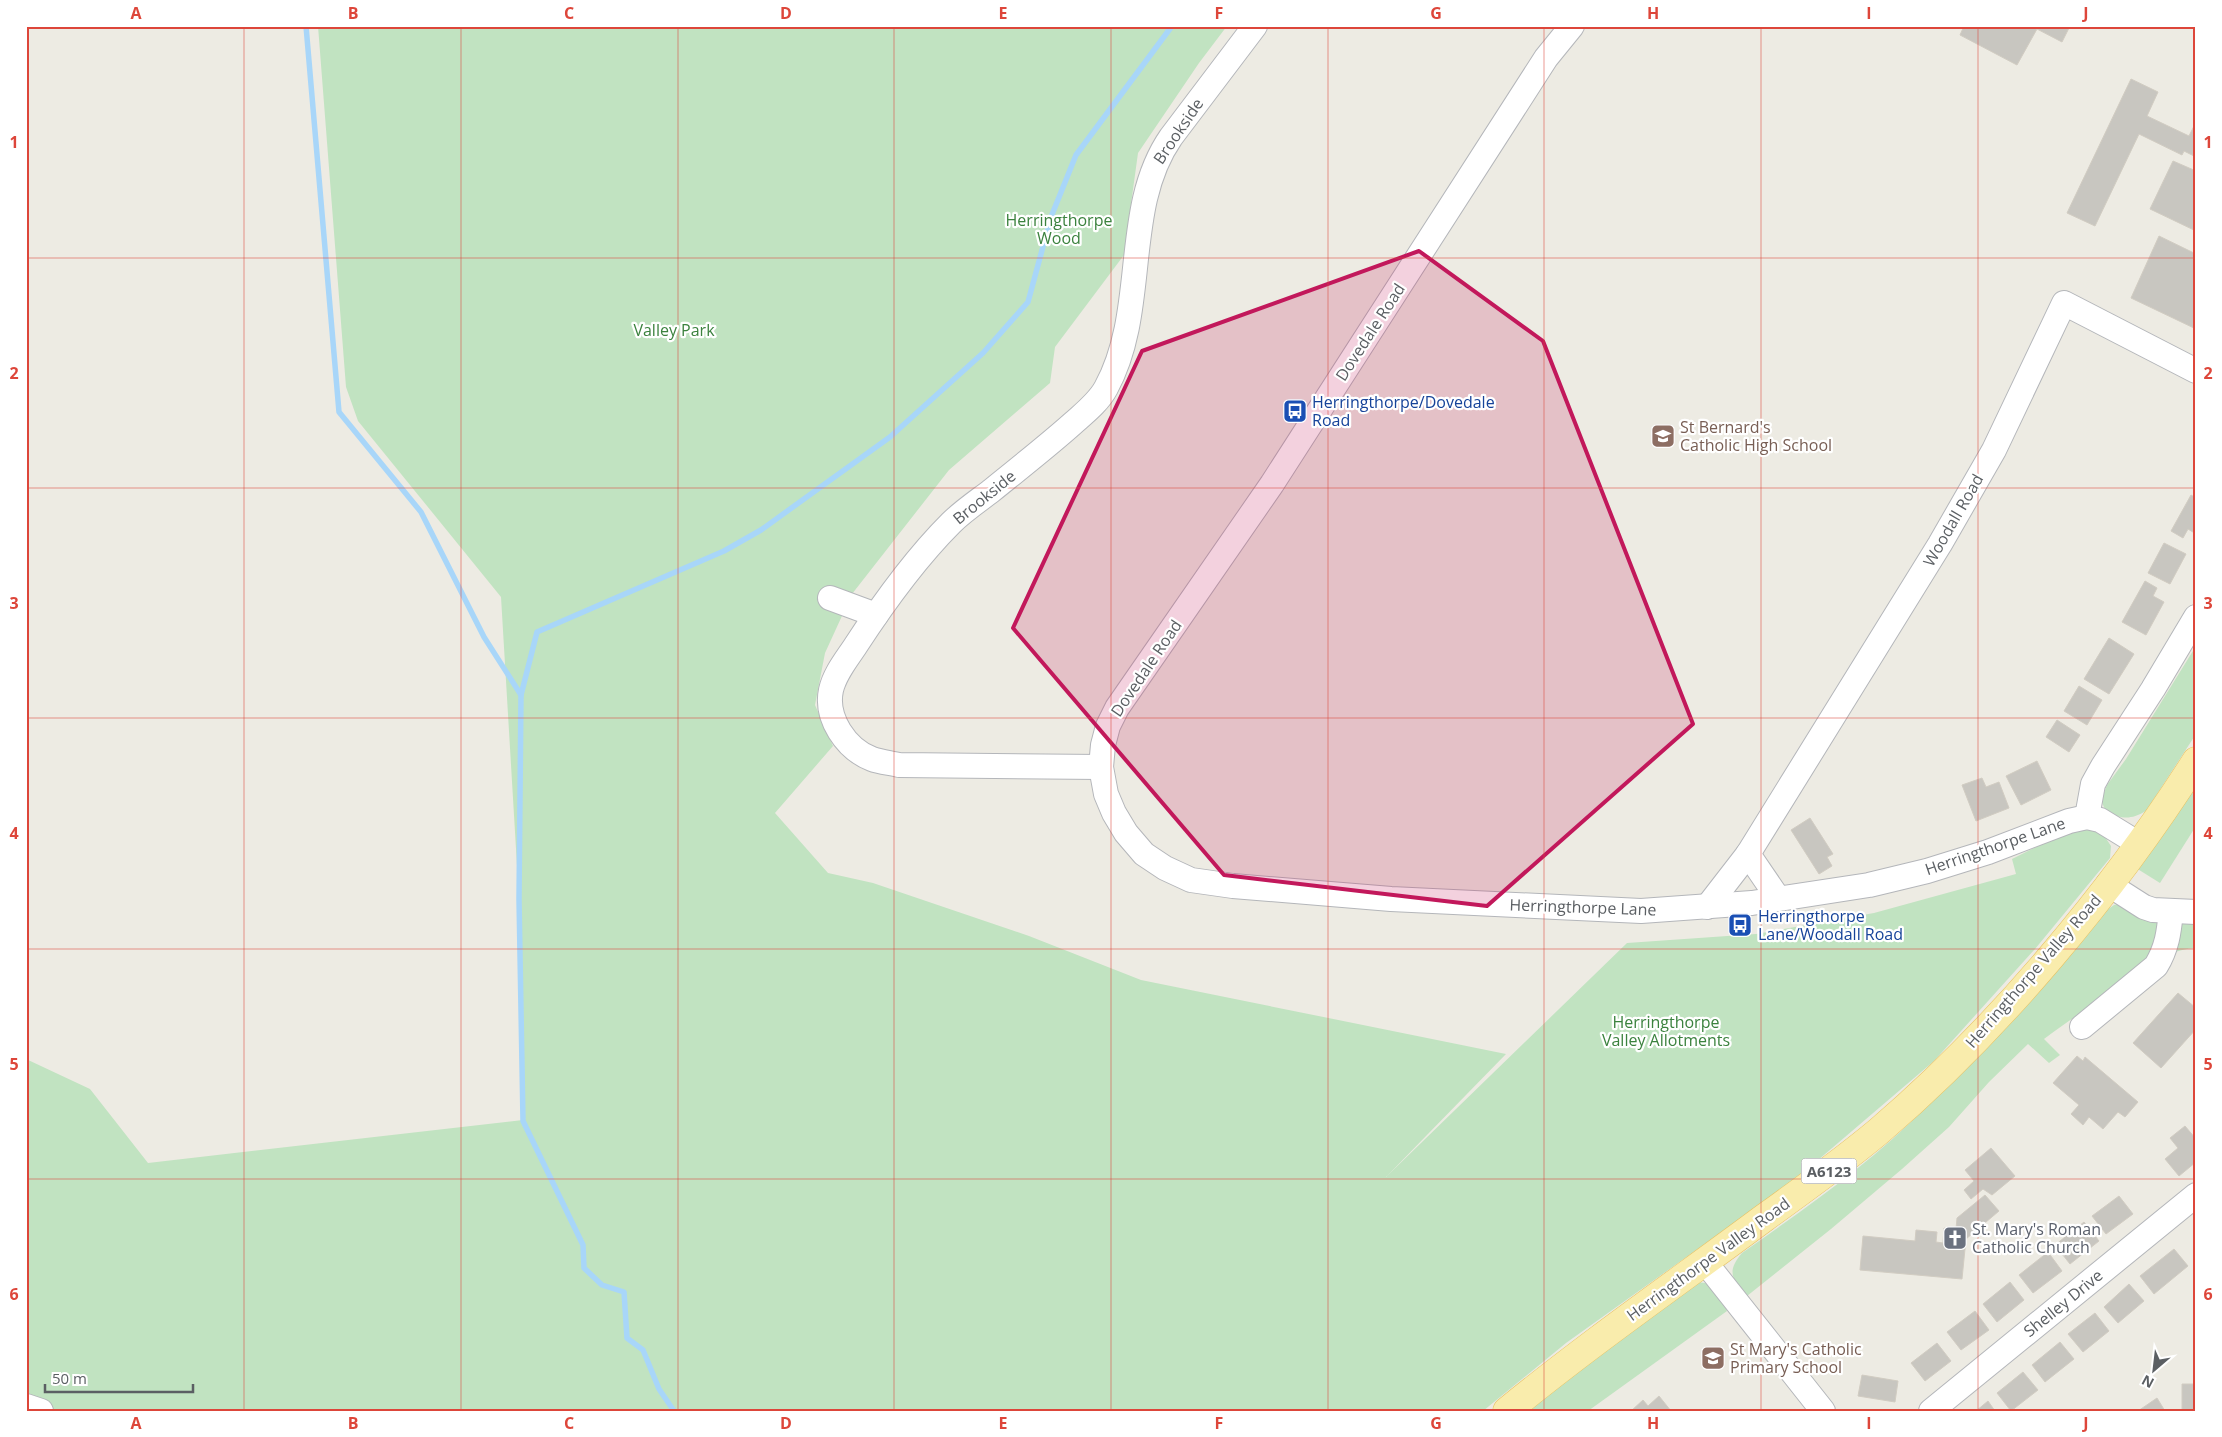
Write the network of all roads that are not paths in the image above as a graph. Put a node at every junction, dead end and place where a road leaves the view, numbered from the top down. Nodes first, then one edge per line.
1 (1256, 26) edge
2 (1572, 26) edge
3 (2196, 371) edge
4 (830, 598) dead end
5 (876, 614) junction
6 (2196, 617) edge
7 (2196, 761) edge
8 (1101, 768) junction
9 (2087, 817) junction
10 (2139, 844) junction
11 (1748, 854) junction
12 (2108, 884) junction
13 (1778, 898) junction
14 (1707, 907) junction
15 (2171, 911) junction
16 (2196, 912) edge
17 (2082, 1027) dead end
18 (2196, 1195) edge
19 (1705, 1262) junction
20 (26, 1406) edge
21 (41, 1411) edge
22 (1507, 1411) edge
23 (1823, 1411) edge
24 (1931, 1411) edge

1 - 5 street, Brookside
2 - 8 street, Dovedale Road
3 - 11 street, Woodall Road
4 - 5 street
5 - 8 street, Brookside
6 - 9 street
7 - 10 main road, Herringthorpe Valley Road / A6123
8 - 14 street, Herringthorpe Lane
9 - 10 street, Herringthorpe Lane
9 - 13 street, Herringthorpe Lane
10 - 12 main road, Herringthorpe Valley Road / A6123
11 - 13 street
11 - 14 street, Woodall Road
12 - 15 street
12 - 19 main road, Herringthorpe Valley Road / A6123
13 - 14 street, Herringthorpe Lane
15 - 16 street
15 - 17 street
18 - 24 street, Shelley Drive
19 - 22 main road, Herringthorpe Valley Road / A6123
19 - 23 street
20 - 21 street

